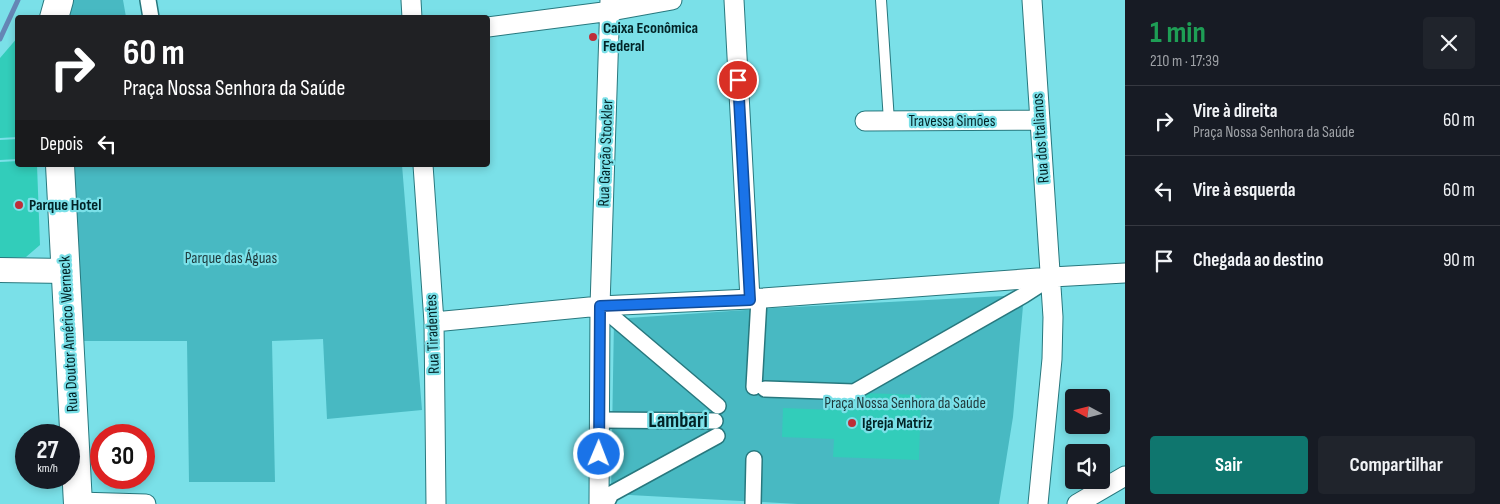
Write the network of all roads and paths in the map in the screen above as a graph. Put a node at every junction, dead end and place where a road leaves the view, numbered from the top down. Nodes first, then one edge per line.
1 (148, 0) edge
2 (411, 0) edge
3 (672, 0) edge
4 (734, 0) edge
5 (881, 0) edge
6 (1032, 0) edge
7 (611, 5) edge
8 (150, 15) edge
9 (412, 15) edge
10 (490, 27) edge
11 (1040, 120) junction
12 (865, 121) dead end
13 (889, 121) junction
14 (60, 167) edge
15 (423, 167) edge
16 (0, 270) edge
17 (66, 271) junction
18 (1125, 273) edge
19 (1052, 277) junction
20 (754, 299) junction
21 (600, 306) junction
22 (434, 322) junction
23 (718, 406) dead end
24 (600, 420) junction
25 (754, 459) dead end
26 (1125, 476) edge
27 (78, 503) edge
28 (146, 504) edge
29 (436, 504) edge
30 (599, 504) edge
31 (606, 504) edge
32 (754, 504) edge
33 (1038, 504) edge
34 (1077, 504) edge

1 - 8 street
2 - 9 street
3 - 7 street
4 - 20 street
5 - 13 lane
6 - 11 street, Rua dos Italianos
7 - 10 street
7 - 21 street, Rua Garção Stockler
11 - 13 street, Travessa Simões
11 - 19 street, Rua dos Italianos
12 - 13 street, Travessa Simões
14 - 17 main road, Rua Doutor Américo Werneck
15 - 22 street, Rua Tiradentes
16 - 17 street
17 - 27 main road, Rua Doutor Américo Werneck
18 - 19 street
19 - 20 street
19 - 20 street
19 - 33 street
20 - 21 street
21 - 22 street
21 - 23 street
21 - 24 street
22 - 29 street, Rua Tiradentes
24 - 30 street
24 - 31 street
25 - 32 street
26 - 34 street
27 - 28 street

